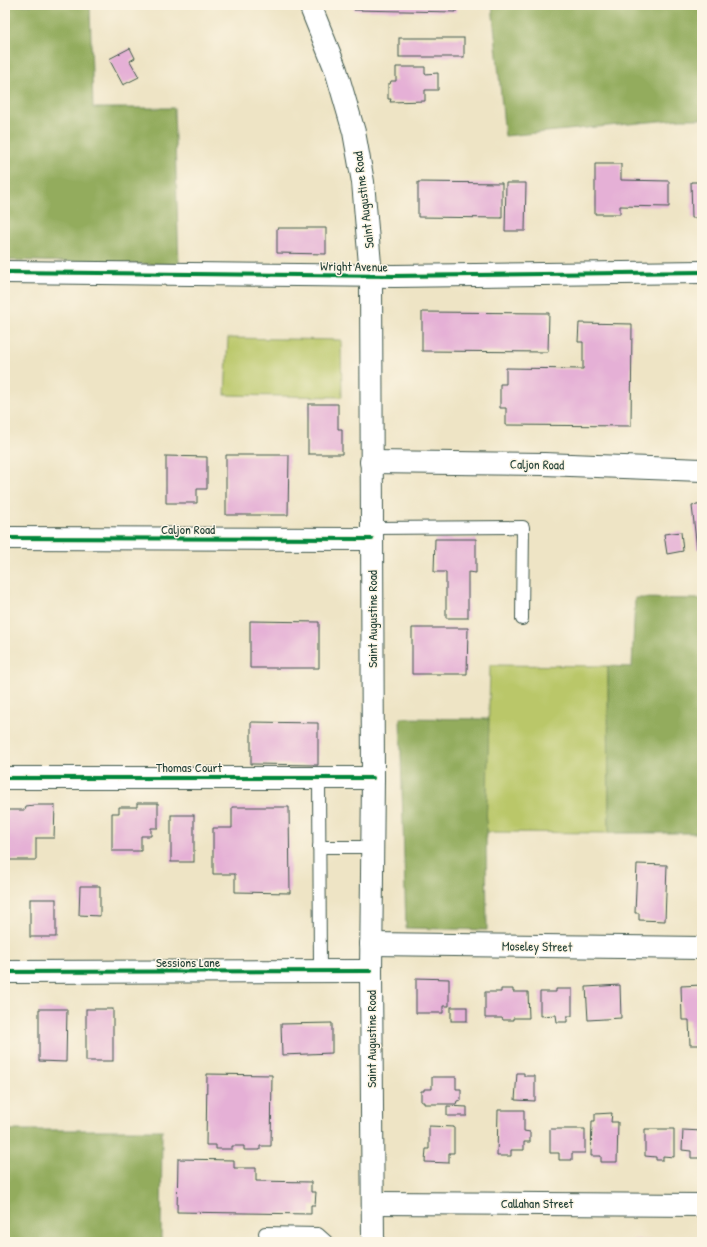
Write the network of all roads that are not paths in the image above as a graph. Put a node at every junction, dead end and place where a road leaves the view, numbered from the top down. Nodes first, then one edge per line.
1 (310, 5) edge
2 (5, 272) edge
3 (702, 272) edge
4 (370, 276) junction
5 (371, 462) junction
6 (702, 470) edge
7 (372, 534) junction
8 (5, 538) edge
9 (522, 619) dead end
10 (319, 777) junction
11 (5, 778) edge
12 (372, 778) junction
13 (319, 847) junction
14 (372, 847) junction
15 (371, 944) junction
16 (702, 948) edge
17 (371, 971) junction
18 (5, 972) edge
19 (320, 972) junction
20 (373, 1203) junction
21 (702, 1205) edge
22 (265, 1233) dead end
23 (327, 1242) edge
24 (373, 1242) edge

1 - 4 street, Saint Augustine Road
2 - 4 street, Wright Avenue
3 - 4 street, Wright Avenue
4 - 5 street, Saint Augustine Road
5 - 6 street, Caljon Road
5 - 7 street, Saint Augustine Road
7 - 8 street, Caljon Road
7 - 9 lane
7 - 12 street, Saint Augustine Road
10 - 11 street, Thomas Court
10 - 12 street, Thomas Court
10 - 13 lane
12 - 14 street, Saint Augustine Road
13 - 14 lane
13 - 19 lane
14 - 15 street, Saint Augustine Road
15 - 16 street, Moseley Street
15 - 17 street, Saint Augustine Road
17 - 19 street, Sessions Lane
17 - 20 street, Saint Augustine Road
18 - 19 street, Sessions Lane
20 - 21 street, Callahan Street
20 - 24 street, Saint Augustine Road
22 - 23 lane

